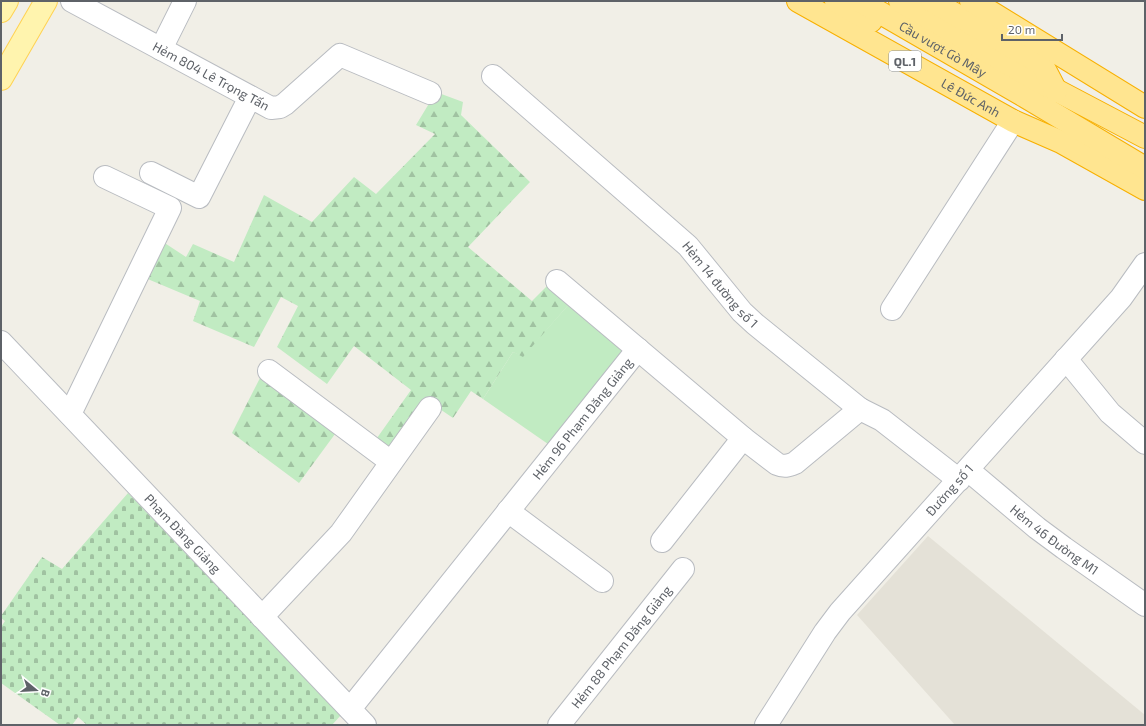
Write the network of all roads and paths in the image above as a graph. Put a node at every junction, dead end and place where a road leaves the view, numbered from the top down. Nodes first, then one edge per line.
1 (7, 1) edge
2 (46, 1) edge
3 (72, 1) edge
4 (185, 1) edge
5 (798, 1) edge
6 (836, 1) edge
7 (860, 1) edge
8 (900, 1) edge
9 (932, 1) edge
10 (970, 1) edge
11 (992, 6) edge
12 (1, 11) edge
13 (160, 49) junction
14 (1072, 62) junction
15 (493, 76) dead end
16 (1, 79) edge
17 (430, 93) dead end
18 (1027, 94) junction
19 (250, 97) junction
20 (1145, 107) edge
21 (1145, 137) edge
22 (1145, 168) edge
23 (151, 174) dead end
24 (105, 177) dead end
25 (1145, 189) edge
26 (1145, 264) edge
27 (557, 281) dead end
28 (892, 309) dead end
29 (1, 342) edge
30 (638, 349) junction
31 (1066, 359) junction
32 (269, 371) dead end
33 (430, 408) dead end
34 (860, 409) junction
35 (70, 414) junction
36 (743, 438) junction
37 (1145, 442) edge
38 (391, 462) junction
39 (963, 475) junction
40 (508, 511) junction
41 (662, 541) dead end
42 (684, 569) dead end
43 (602, 581) dead end
44 (1145, 605) edge
45 (262, 617) junction
46 (350, 709) junction
47 (365, 725) edge
48 (559, 725) edge
49 (766, 725) edge

1 - 12 main road
2 - 16 main road
3 - 13 street, Hẻm 804 Lê Trọng Tấn
4 - 13 street
5 - 18 highway, Lê Đức Anh / QL.1
6 - 18 highway, Cầu vượt Gò Mây / QL.1
7 - 18 highway, Cầu vượt Gò Mây / QL.1
8 - 18 highway, Cầu vượt Gò Mây / QL.1
9 - 18 highway, Cầu vượt Gò Mây / QL.1
10 - 11 highway
11 - 14 highway
13 - 19 street, Hẻm 804 Lê Trọng Tấn
14 - 18 highway
14 - 20 highway
15 - 34 street, Hẻm 14 đường số 1
17 - 19 street, Hẻm 804 Lê Trọng Tấn
18 - 21 highway, Lê Đức Anh / QL.1
18 - 22 highway, Lê Đức Anh / QL.1
18 - 25 highway, Cầu vượt Gò Mây / QL.1
18 - 28 street
19 - 23 street
24 - 35 street
26 - 31 street, Đường số 1
27 - 30 street
29 - 35 street, Phạm Đăng Giảng
30 - 36 street, Hẻm 96 Phạm Đăng Giảng
30 - 40 street, Hẻm 96 Phạm Đăng Giảng
31 - 37 street
31 - 39 street, Đường số 1
32 - 38 street
33 - 38 street
34 - 36 street, Hẻm 96 Phạm Đăng Giảng
34 - 39 street, Hẻm 14 đường số 1
35 - 45 street, Phạm Đăng Giảng
36 - 41 street
38 - 45 street
39 - 44 street, Hẻm 46 Đường M1
39 - 49 street, Đường số 1
40 - 43 street
40 - 46 street, Hẻm 96 Phạm Đăng Giảng
42 - 48 street, Hẻm 88 Phạm Đăng Giảng
45 - 46 street, Phạm Đăng Giảng
46 - 47 street, Phạm Đăng Giảng

